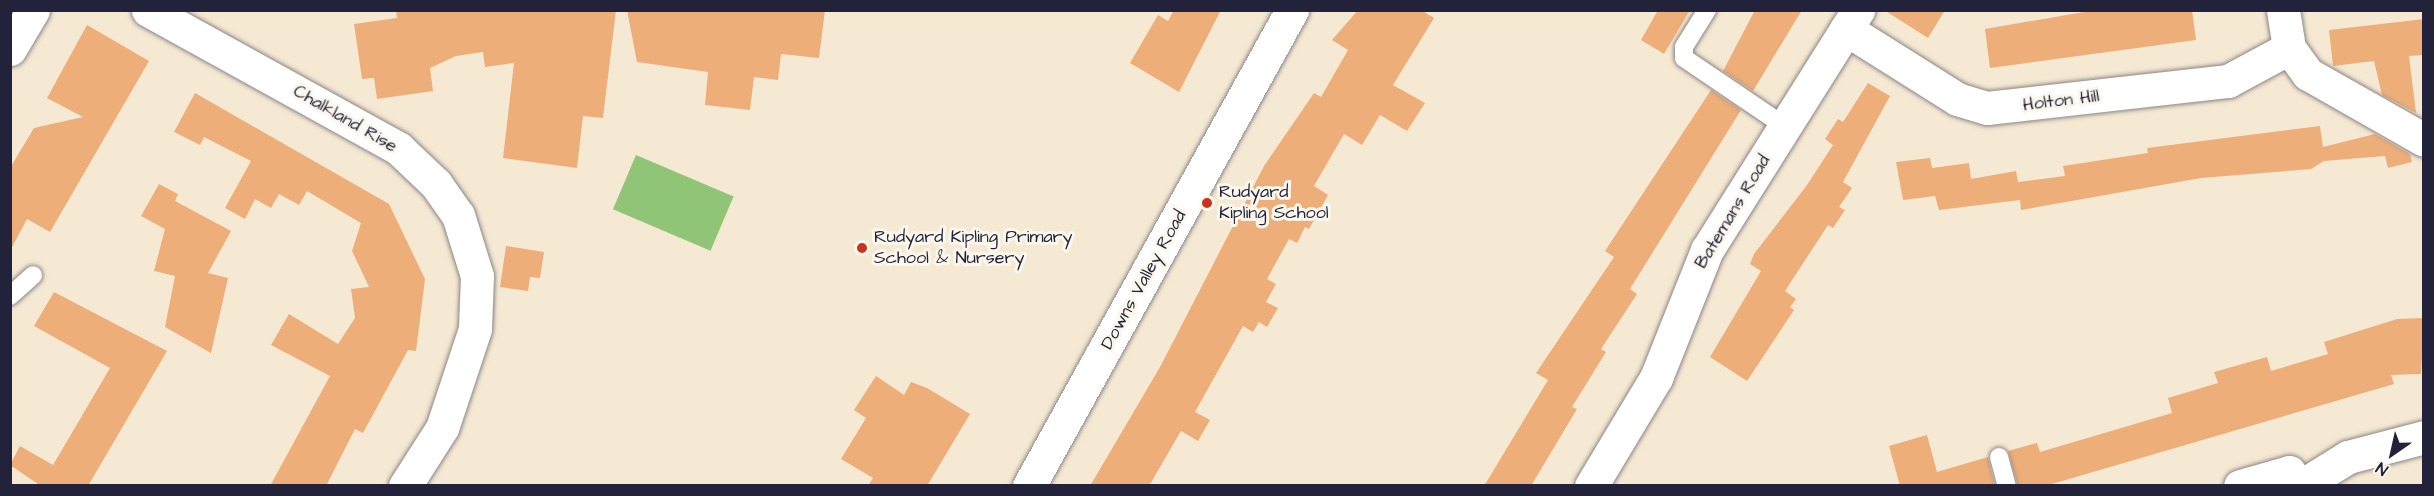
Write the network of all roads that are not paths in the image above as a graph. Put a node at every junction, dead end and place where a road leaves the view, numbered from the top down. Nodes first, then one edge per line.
1 (33, 10) edge
2 (148, 10) edge
3 (1292, 10) edge
4 (1707, 10) edge
5 (2283, 10) edge
6 (1852, 20) edge
7 (2289, 48) junction
8 (10, 49) edge
9 (1786, 127) junction
10 (2424, 140) edge
11 (33, 275) dead end
12 (10, 296) edge
13 (2424, 437) edge
14 (1999, 457) dead end
15 (405, 486) edge
16 (1029, 486) edge
17 (1591, 486) edge
18 (2007, 486) edge
19 (2240, 486) edge
20 (2300, 486) edge

1 - 8 street
2 - 15 street, Chalkland Rise
3 - 16 street, Downs Valley Road
4 - 9 lane
5 - 7 street
6 - 7 street, Holton Hill
6 - 9 street, Batemans Road
7 - 10 street
9 - 17 street, Batemans Road
11 - 12 lane
13 - 20 street
14 - 18 lane
19 - 20 street

